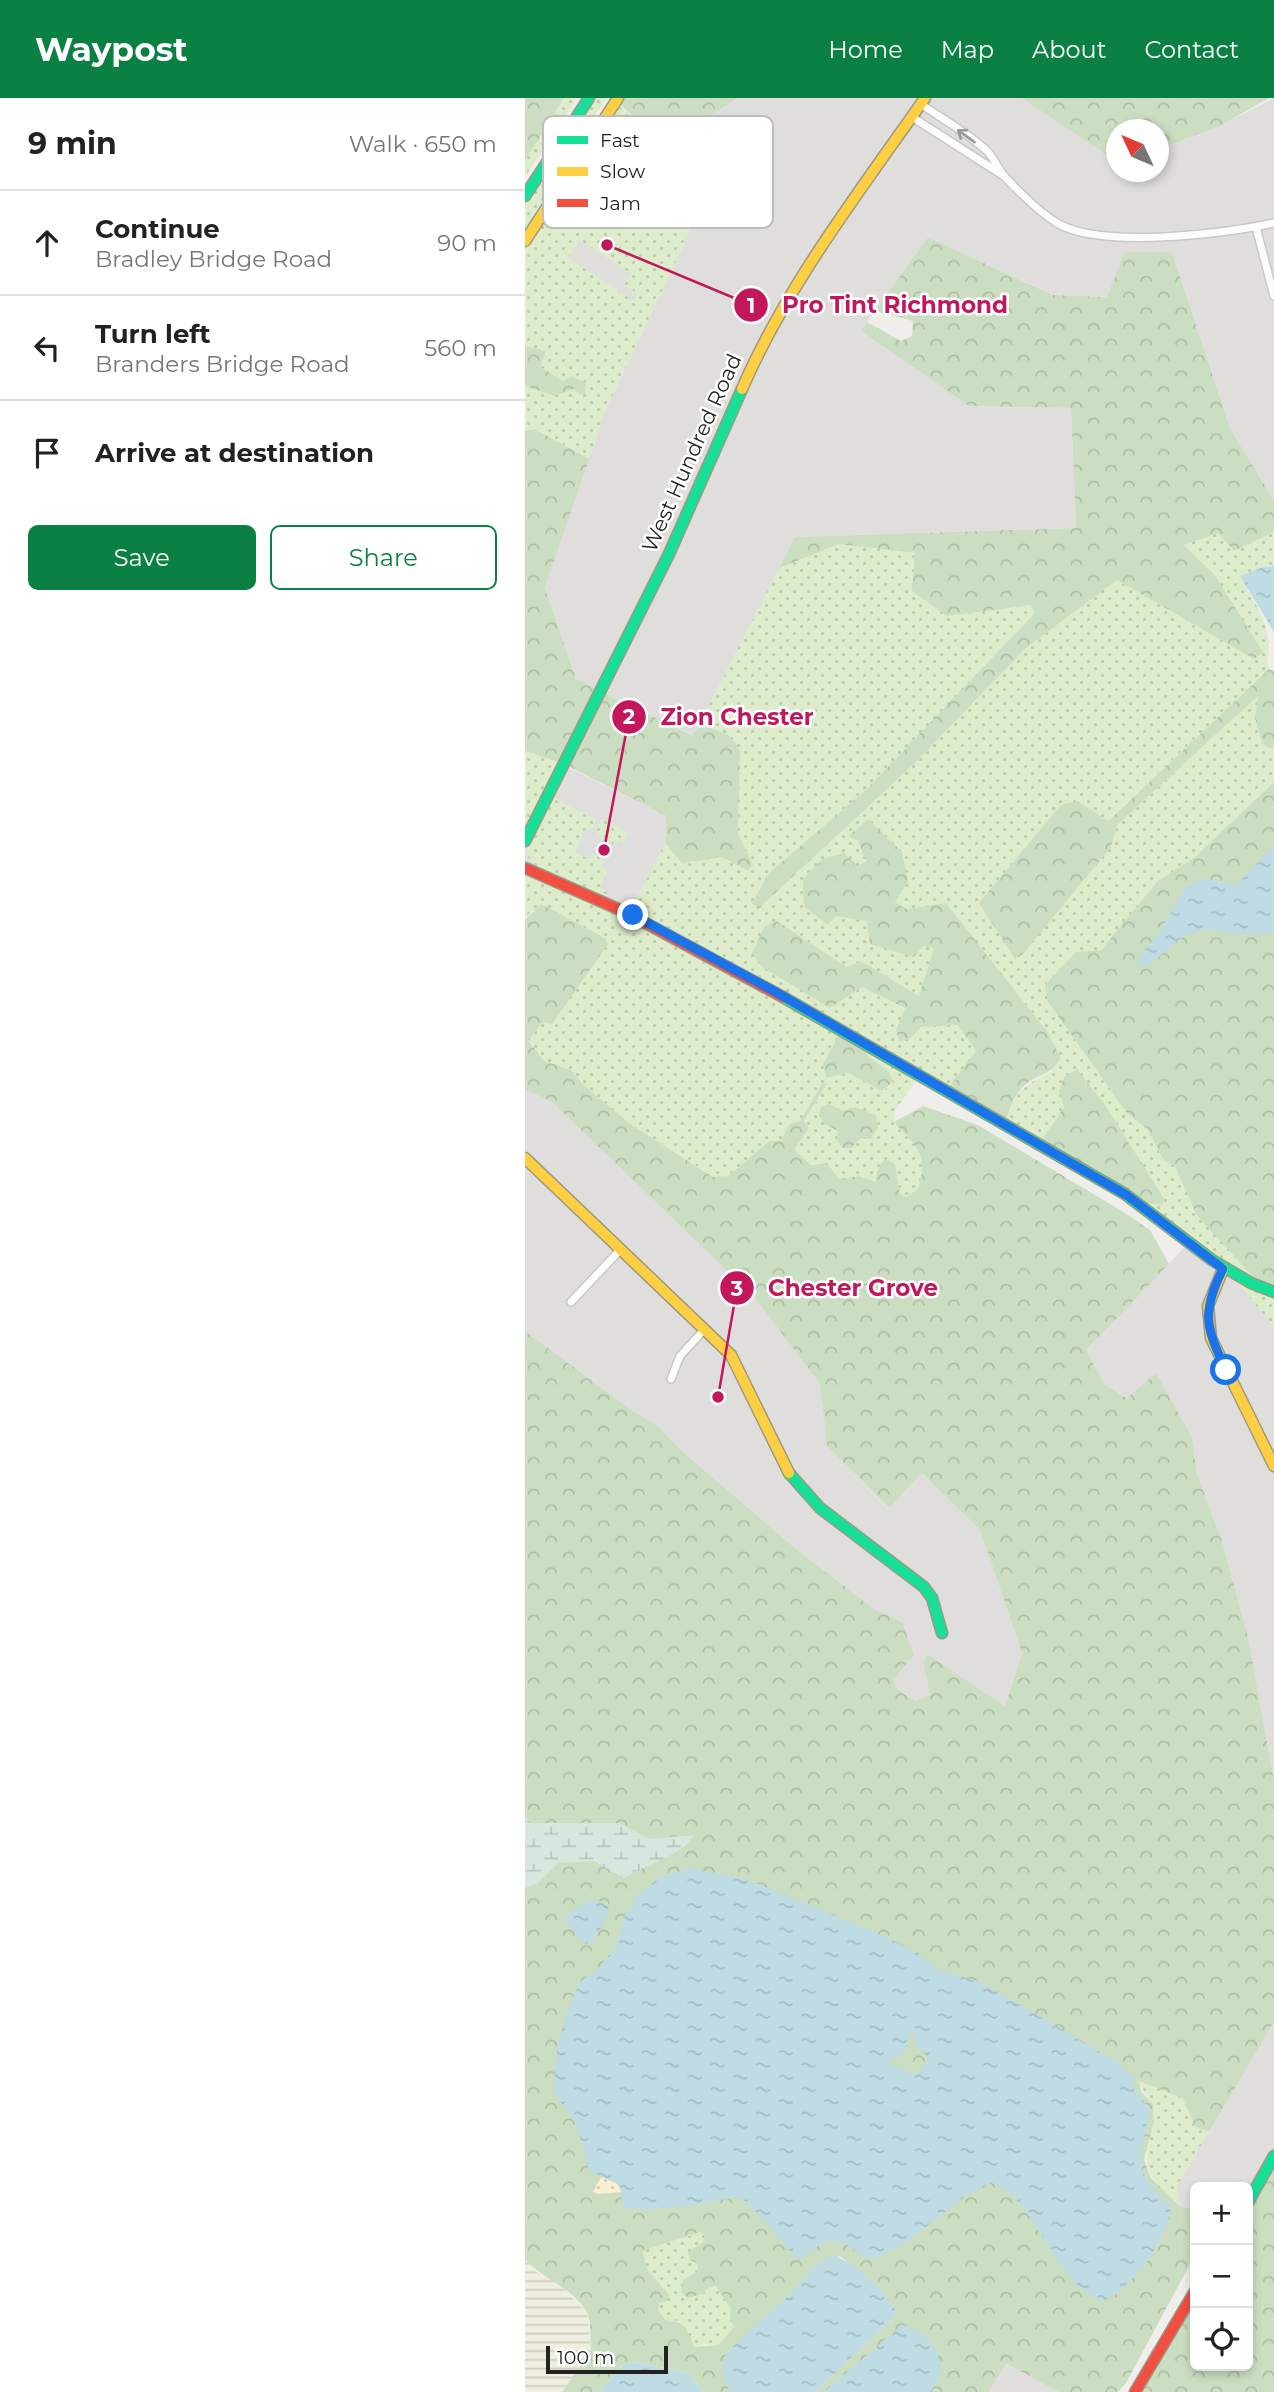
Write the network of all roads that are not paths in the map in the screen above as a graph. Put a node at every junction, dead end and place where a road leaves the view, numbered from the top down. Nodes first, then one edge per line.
1 (589, 98) edge
2 (618, 98) edge
3 (923, 101) edge
4 (577, 116) edge
5 (606, 116) edge
6 (912, 117) junction
7 (543, 168) edge
8 (1004, 176) junction
9 (525, 196) edge
10 (543, 213) edge
11 (1274, 223) edge
12 (1256, 227) junction
13 (525, 241) edge
14 (1274, 296) edge
15 (525, 841) edge
16 (525, 869) edge
17 (525, 1158) edge
18 (620, 1250) junction
19 (1223, 1269) junction
20 (1274, 1292) edge
21 (571, 1301) dead end
22 (704, 1330) junction
23 (671, 1379) dead end
24 (1274, 1466) edge
25 (941, 1633) dead end
26 (1274, 2156) edge
27 (1253, 2193) edge
28 (1190, 2299) edge
29 (1135, 2392) edge

1 - 4 street
2 - 5 street
3 - 6 street, West Hundred Road
8 -> 3 street
6 - 8 street
6 - 15 street, West Hundred Road
7 - 9 street
8 - 12 street
10 - 13 street
11 - 12 street
12 - 14 street
16 - 19 street
17 - 18 street
18 - 21 street
18 - 22 street
19 - 20 street
19 - 24 street
22 - 23 street
22 - 25 street
26 - 27 street
28 - 29 street

